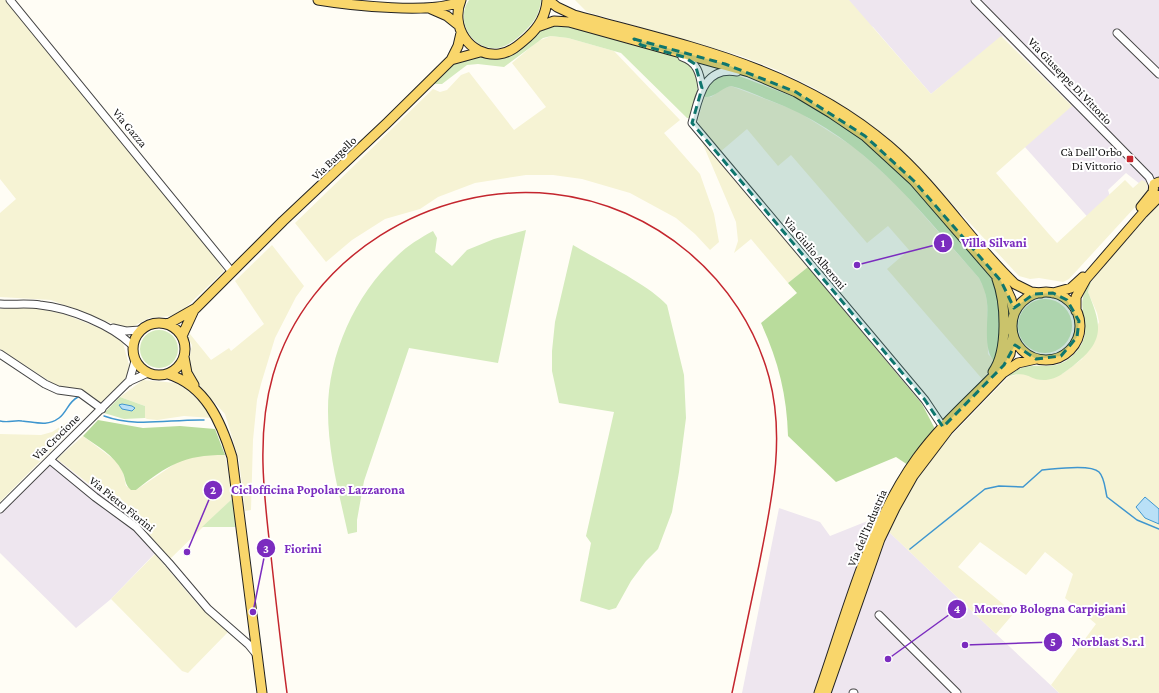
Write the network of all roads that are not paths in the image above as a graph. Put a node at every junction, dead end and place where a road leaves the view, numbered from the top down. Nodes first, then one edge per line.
1 (10, 0) edge
2 (318, 0) edge
3 (461, 0) edge
4 (548, 0) edge
5 (975, 0) edge
6 (430, 9) junction
7 (457, 24) junction
8 (537, 27) junction
9 (461, 33) junction
10 (1117, 33) dead end
11 (634, 39) junction
12 (480, 52) junction
13 (451, 60) junction
14 (1159, 74) edge
15 (702, 88) junction
16 (790, 90) junction
17 (1155, 187) edge
18 (232, 272) junction
19 (994, 273) junction
20 (1041, 293) junction
21 (1053, 293) junction
22 (0, 304) edge
23 (196, 308) junction
24 (1014, 313) junction
25 (1077, 313) junction
26 (168, 324) junction
27 (105, 326) junction
28 (140, 330) junction
29 (182, 336) junction
30 (1013, 336) junction
31 (132, 345) junction
32 (0, 354) edge
33 (184, 357) junction
34 (1036, 359) junction
35 (135, 361) junction
36 (148, 373) junction
37 (168, 374) junction
38 (988, 380) junction
39 (128, 382) junction
40 (196, 388) junction
41 (102, 409) junction
42 (943, 427) junction
43 (50, 460) junction
44 (0, 509) edge
45 (879, 615) dead end
46 (258, 656) junction
47 (262, 693) edge
48 (819, 693) edge
49 (826, 693) edge
50 (957, 693) edge

1 - 18 street, Via Gazza
2 - 6 main road
3 - 6 main road
3 - 7 main road
4 - 8 main road
4 - 20 main road
5 - 17 street, Via Giuseppe Di Vittorio
6 - 7 main road
7 - 9 main road
8 - 11 main road
8 - 12 main road, Via Bargello
9 - 12 main road
9 - 13 main road, Via Bargello
10 - 14 street
11 - 15 street
11 - 16 main road
12 - 13 main road, Via Bargello
13 - 18 main road, Via Bargello
15 - 16 street
15 - 42 street, Via Giulio Alberoni
16 - 19 main road
17 - 21 main road
17 - 25 main road
18 - 23 main road
19 - 24 main road
19 - 38 main road
20 - 21 main road
20 - 24 main road
21 - 25 main road
22 - 27 street
23 - 26 main road
23 - 29 main road
24 - 30 main road
25 - 34 main road
26 - 28 main road
26 - 29 main road
27 - 28 street
27 - 31 street
28 - 31 main road
29 - 33 main road
30 - 34 main road
30 - 38 main road, Via dell'Industria
31 - 35 main road
32 - 41 street
33 - 37 main road
33 - 40 main road
34 - 49 main road, Via dell'Industria
35 - 36 main road
35 - 39 street, Via Crocione
36 - 37 main road
36 - 39 street, Via Crocione
37 - 40 main road
38 - 42 main road, Via dell'Industria
39 - 41 street, Via Crocione
40 - 46 main road
41 - 43 street, Via Crocione
42 - 48 main road, Via dell'Industria
43 - 44 street, Via Crocione
43 - 46 street, Via Pietro Fiorini
45 - 50 street
46 - 47 main road

